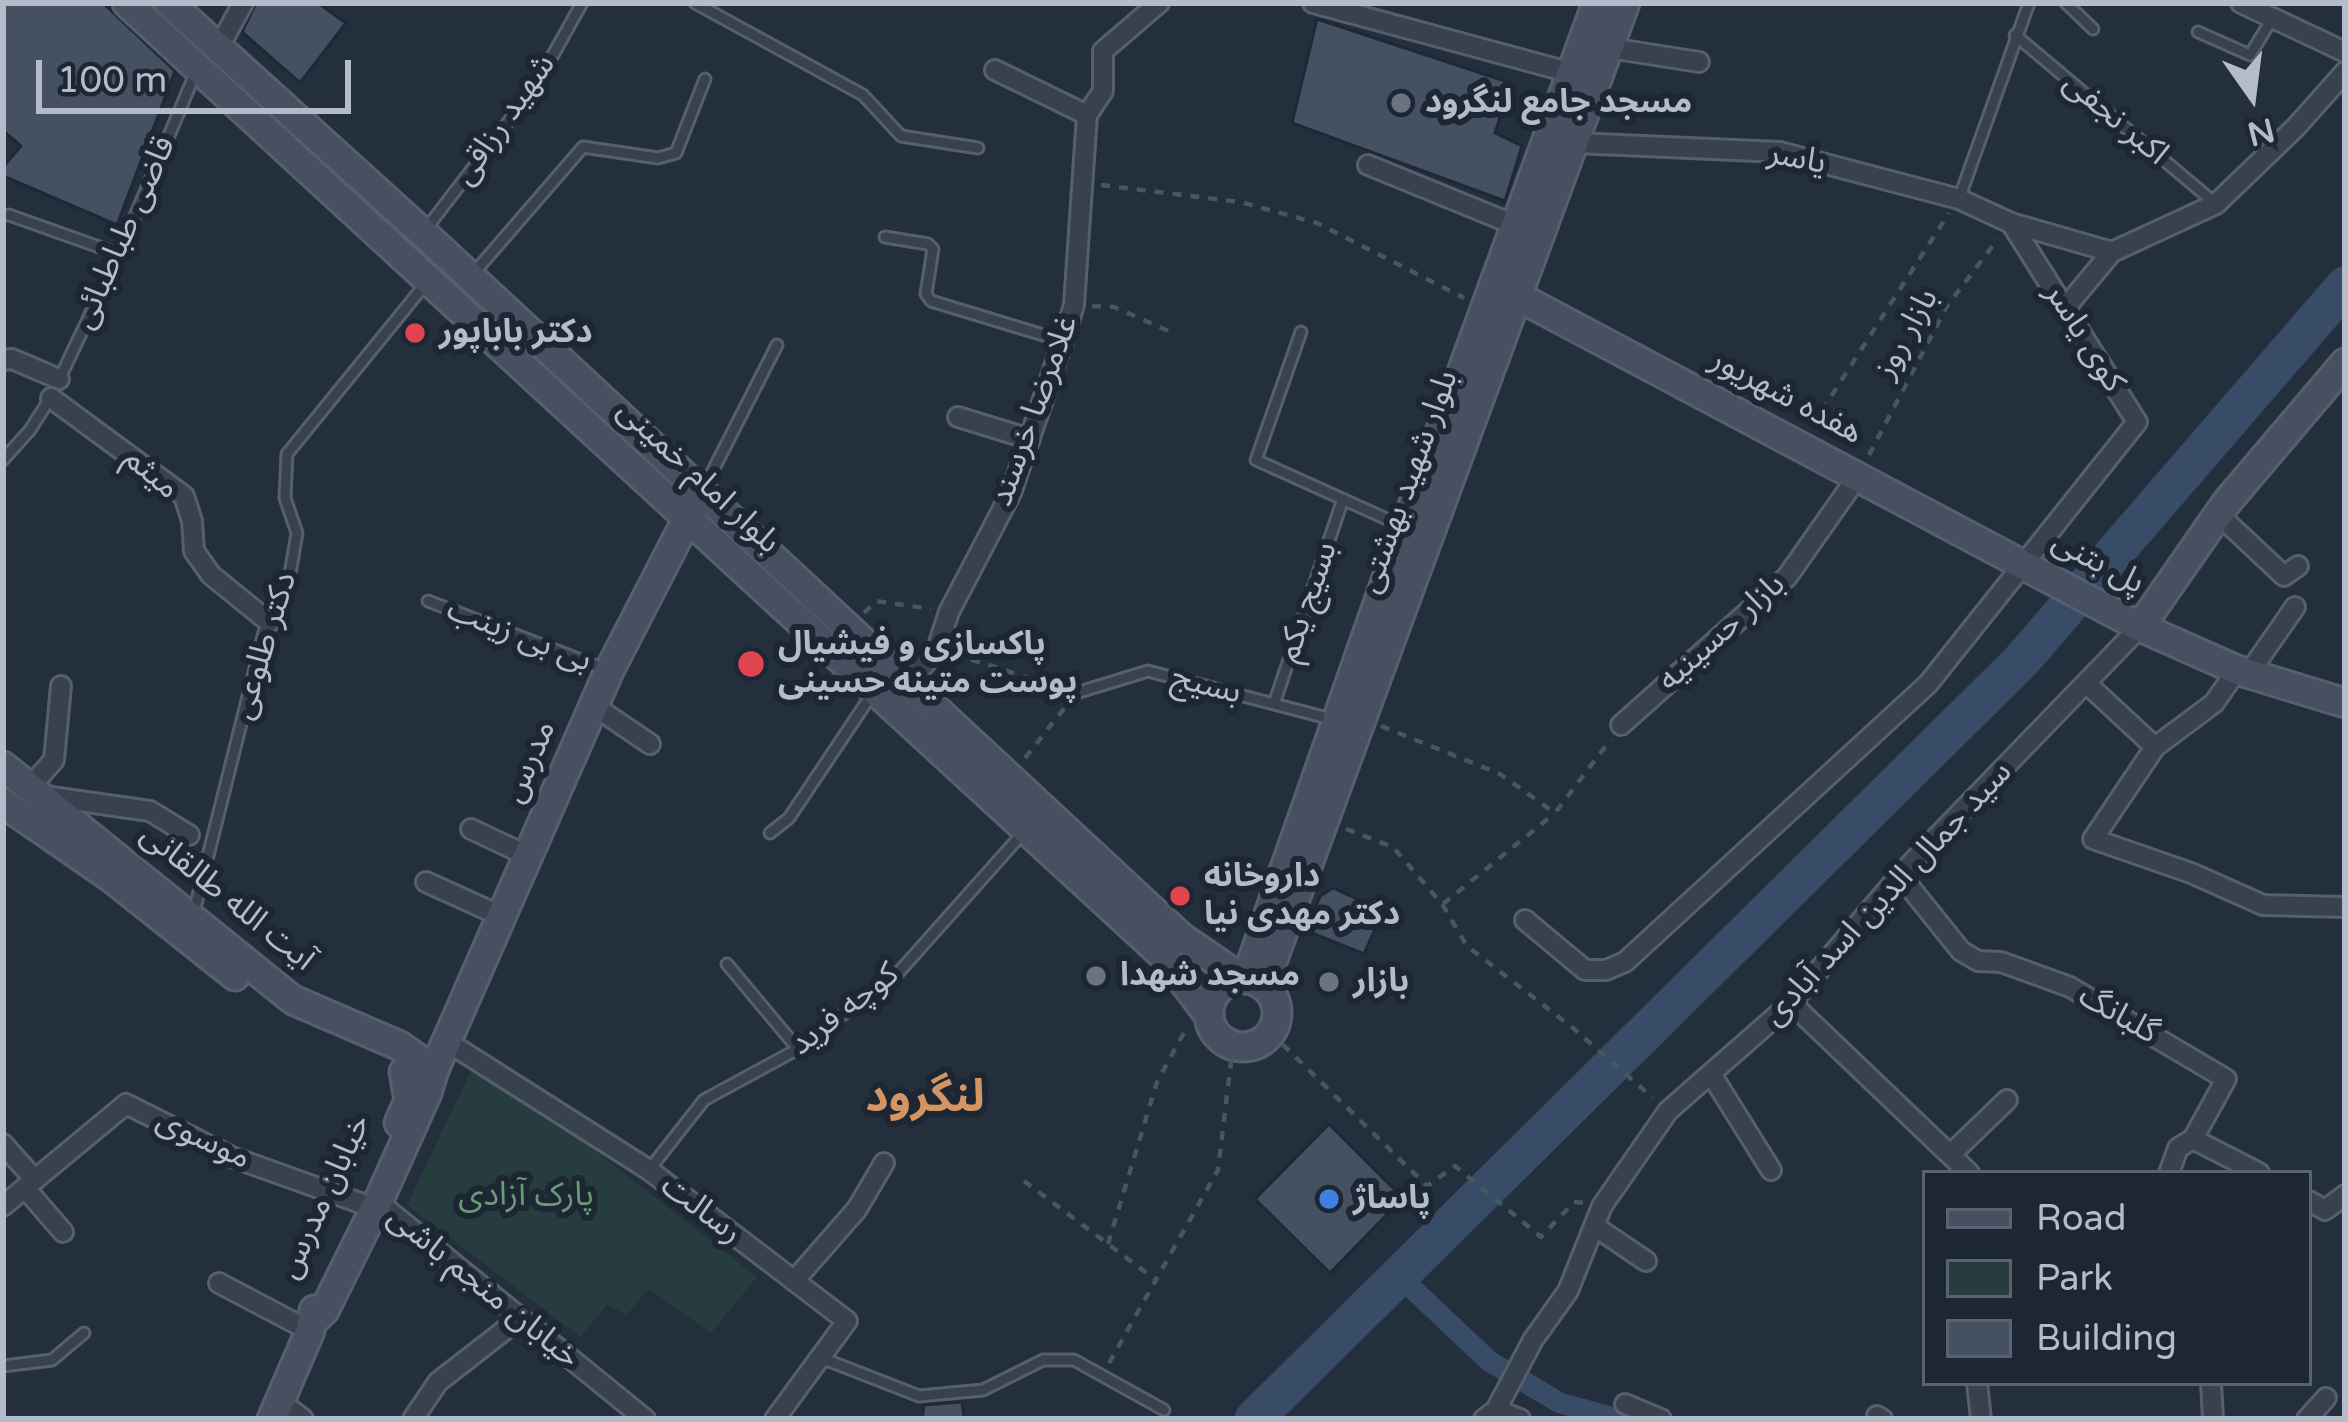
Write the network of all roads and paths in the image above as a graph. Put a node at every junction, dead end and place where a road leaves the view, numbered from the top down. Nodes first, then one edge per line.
1 (127, 3) edge
2 (169, 3) edge
3 (243, 3) edge
4 (582, 3) edge
5 (695, 3) edge
6 (1159, 3) edge
7 (1313, 3) edge
8 (1597, 3) edge
9 (1624, 3) edge
10 (2029, 3) edge
11 (2066, 3) edge
12 (2241, 3) edge
13 (710, 7) edge
14 (2272, 19) junction
15 (2093, 29) dead end
16 (2198, 32) dead end
17 (2014, 35) junction
18 (219, 47) junction
19 (1610, 48) junction
20 (2345, 52) edge
21 (1699, 62) dead end
22 (198, 67) junction
23 (995, 70) dead end
24 (2345, 71) edge
25 (1572, 73) junction
26 (705, 79) dead end
27 (1087, 115) junction
28 (1575, 143) junction
29 (978, 148) dead end
30 (1368, 165) dead end
31 (1080, 182) junction
32 (1959, 199) junction
33 (2216, 203) junction
34 (9, 215) dead end
35 (2011, 223) junction
36 (1516, 225) junction
37 (423, 233) junction
38 (885, 237) dead end
39 (2112, 252) junction
40 (118, 254) junction
41 (430, 278) junction
42 (469, 278) junction
43 (1515, 295) junction
44 (1074, 305) junction
45 (1486, 307) junction
46 (2066, 308) junction
47 (1171, 332) dead end
48 (1301, 332) dead end
49 (1063, 341) junction
50 (777, 345) dead end
51 (3, 360) edge
52 (2345, 363) edge
53 (59, 379) junction
54 (51, 398) junction
55 (958, 418) dead end
56 (1030, 440) junction
57 (1801, 443) junction
58 (3, 460) edge
59 (1858, 476) junction
60 (1342, 499) junction
61 (694, 505) junction
62 (2219, 515) junction
63 (1405, 527) junction
64 (2022, 562) junction
65 (2298, 566) dead end
66 (428, 601) dead end
67 (2295, 607) dead end
68 (949, 612) junction
69 (269, 622) junction
70 (2140, 627) junction
71 (848, 629) junction
72 (937, 649) junction
73 (609, 670) junction
74 (2243, 671) junction
75 (908, 684) junction
76 (2087, 684) junction
77 (61, 686) dead end
78 (875, 689) junction
79 (1076, 693) junction
80 (2345, 703) edge
81 (1274, 704) junction
82 (594, 706) junction
83 (1348, 720) junction
84 (1621, 724) joint
85 (650, 744) dead end
86 (2155, 746) junction
87 (3, 766) edge
88 (1010, 777) junction
89 (34, 791) junction
90 (3, 803) edge
91 (1555, 813) junction
92 (1324, 820) junction
93 (471, 829) dead end
94 (1026, 830) junction
95 (770, 833) dead end
96 (189, 835) dead end
97 (528, 856) junction
98 (1900, 875) junction
99 (426, 882) dead end
100 (1442, 904) junction
101 (2345, 907) edge
102 (501, 916) junction
103 (192, 918) junction
104 (1525, 920) dead end
105 (727, 964) dead end
106 (1250, 981) junction
107 (1791, 1004) junction
108 (1203, 1007) junction
109 (1270, 1032) junction
110 (446, 1041) junction
111 (1233, 1046) junction
112 (798, 1048) junction
113 (419, 1068) junction
114 (1711, 1074) junction
115 (1645, 1091) dead end
116 (2006, 1100) dead end
117 (2194, 1138) junction
118 (3, 1144) edge
119 (1950, 1155) junction
120 (884, 1163) dead end
121 (649, 1170) junction
122 (1771, 1170) dead end
123 (1966, 1170) edge
124 (2170, 1170) edge
125 (2253, 1170) edge
126 (1024, 1181) dead end
127 (30, 1184) junction
128 (2345, 1196) edge
129 (371, 1203) junction
130 (2312, 1203) edge
131 (1603, 1205) junction
132 (3, 1206) edge
133 (1594, 1226) junction
134 (64, 1232) dead end
135 (1108, 1244) junction
136 (1646, 1261) dead end
137 (1156, 1280) junction
138 (794, 1282) junction
139 (219, 1283) dead end
140 (519, 1318) junction
141 (311, 1327) junction
142 (85, 1333) dead end
143 (819, 1357) junction
144 (3, 1366) edge
145 (1103, 1373) junction
146 (1977, 1386) edge
147 (2211, 1386) edge
148 (2326, 1399) dead end
149 (1625, 1404) dead end
150 (1165, 1410) dead end
151 (285, 1413) edge
152 (1490, 1415) edge
153 (639, 1417) edge
154 (412, 1419) edge
155 (775, 1419) edge
156 (1520, 1419) edge
157 (1660, 1419) edge
158 (1981, 1419) edge
159 (2213, 1419) edge
160 (2308, 1419) edge

1 - 22 main road, بلوار امام خمینی
2 - 18 main road, بلوار امام خمینی
3 - 18 street
4 - 37 lane, شهید رزاقی
5 - 13 lane
6 - 27 street, غلامرضا خرسند
7 - 25 street
8 - 25 main road, بلوار شهید بهشتی
9 - 19 main road, بلوار شهید بهشتی
10 - 17 lane
11 - 15 lane
12 - 14 street
13 - 29 lane
14 - 16 lane
14 - 20 street
17 - 32 lane
17 - 33 lane, اکبر نجفی
18 - 37 main road, بلوار امام خمینی
19 - 21 street
19 - 28 main road, بلوار شهید بهشتی
22 - 40 lane, قاضی طباطبائی
22 - 41 main road, بلوار امام خمینی
23 - 27 street
24 - 33 street
25 - 36 main road, بلوار شهید بهشتی
26 - 42 lane
27 - 31 street, غلامرضا خرسند
28 - 32 street, یاسر
28 - 43 main road, بلوار شهید بهشتی
30 - 36 street
31 - 44 street, غلامرضا خرسند
31 - 45 path
32 - 35 street, یاسر
32 - 57 path, بازار روز
33 - 39 street
34 - 40 lane
35 - 39 street, یاسر
35 - 46 street, کوی یاسر
35 - 59 path, بازار روز
36 - 45 main road, بلوار شهید بهشتی
37 - 42 main road, بلوار امام خمینی
38 - 49 lane
39 - 46 street
40 - 53 lane, قاضی طباطبائی
41 - 61 main road, بلوار امام خمینی
41 - 69 lane, دکتر طلوعی
42 - 61 main road, بلوار امام خمینی
43 - 45 main road
43 - 57 main road, هفده شهریور
43 - 83 main road, بلوار شهید بهشتی
44 - 47 path
44 - 49 street, غلامرضا خرسند
45 - 63 main road, بلوار شهید بهشتی
46 - 64 street, کوی یاسر
48 - 60 lane
49 - 56 street, غلامرضا خرسند
50 - 61 lane
51 - 53 street
52 - 62 main road
53 - 54 lane, قاضی طباطبائی
54 - 58 lane, قاضی طباطبائی
54 - 69 street, میثم
55 - 56 street
56 - 68 street, غلامرضا خرسند
57 - 59 main road, هفده شهریور
59 - 64 main road, هفده شهریور
59 - 84 street, بازار حسینیه
60 - 63 lane
60 - 81 lane, بسیج یکم
61 - 71 main road, بلوار امام خمینی
61 - 73 main road, مدرس
61 - 78 main road, بلوار امام خمینی
62 - 65 street
62 - 70 main road
63 - 83 main road, بلوار شهید بهشتی
64 - 70 main road, پل بتنی
64 - 104 street
66 - 73 lane, بی بی زینب
67 - 74 street
68 - 71 path
68 - 72 street, غلامرضا خرسند
69 - 103 lane, دکتر طلوعی
70 - 74 main road
70 - 76 street, سید جمال الدین اسد آبادی
71 - 75 main road, بلوار امام خمینی
72 - 75 street, غلامرضا خرسند
72 - 79 path
73 - 82 main road, مدرس
74 - 80 main road
74 - 86 street
75 - 88 main road, بلوار امام خمینی
76 - 86 street
76 - 98 street, سید جمال الدین اسد آبادی
77 - 89 street
78 - 94 main road, بلوار امام خمینی
78 - 95 lane
79 - 81 lane, بسیج
79 - 88 path
81 - 83 lane, بسیج
82 - 85 street
82 - 97 main road, مدرس
83 - 91 path
83 - 92 main road, بلوار شهید بهشتی
83 - 106 main road, بلوار شهید بهشتی
84 - 91 path
86 - 101 street
87 - 89 main road, آیت الله طالقانی
88 - 106 main road, بلوار امام خمینی
89 - 96 street
89 - 103 main road, آیت الله طالقانی
90 - 113 main road, آیت الله طالقانی
91 - 100 path
92 - 100 path
92 - 106 main road, بلوار شهید بهشتی
93 - 97 street
94 - 108 main road, بلوار امام خمینی
94 - 112 lane, کوچه فرید
97 - 102 main road, مدرس
98 - 107 street, سید جمال الدین اسد آبادی
98 - 117 street, گلبانگ
99 - 102 street
100 - 115 path
102 - 110 main road, مدرس
103 - 113 main road, آیت الله طالقانی
105 - 112 lane
106 - 108 main road
106 - 109 main road
107 - 114 street, سید جمال الدین اسد آبادی
107 - 119 street
108 - 111 main road
108 - 135 path
109 - 111 main road
109 - 131 path
110 - 113 main road, خیابان مدرس
110 - 121 street, رسالت
111 - 137 path
112 - 121 lane, کوچه فرید
113 - 129 main road, خیابان مدرس
114 - 122 street
114 - 131 street, سید جمال الدین اسد آبادی
116 - 119 street
117 - 124 street
117 - 125 street
118 - 127 street
119 - 123 street
120 - 138 street
121 - 138 street, رسالت
126 - 135 path
127 - 129 street, موسوی
127 - 132 street, موسوی
127 - 134 street
128 - 130 street
129 - 140 street, خیابان منجم باشی
129 - 141 main road, خیابان مدرس
131 - 133 street, سید جمال الدین اسد آبادی
133 - 136 street
133 - 152 street, سید جمال الدین اسد آبادی
135 - 137 path
137 - 145 path
138 - 143 street, رسالت
139 - 141 street
140 - 153 street, خیابان منجم باشی
140 - 154 street
141 - 151 main road
142 - 144 lane
143 - 145 lane
143 - 155 street, رسالت
145 - 150 lane
146 - 158 street
147 - 159 street
148 - 160 street
149 - 157 street
152 - 156 street

